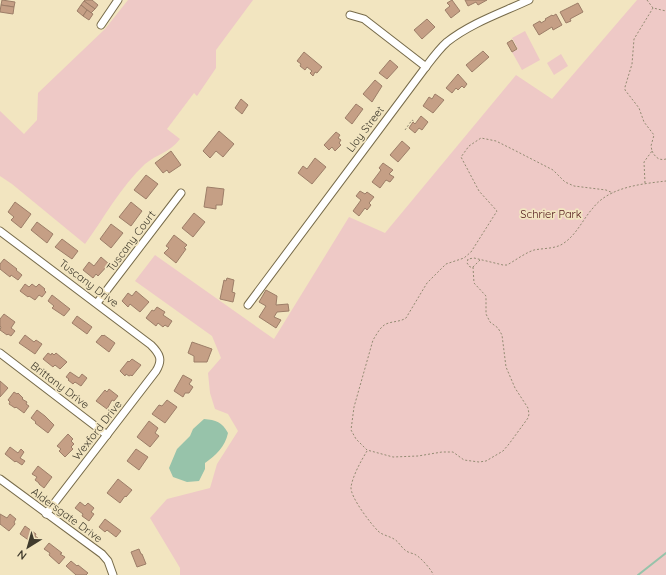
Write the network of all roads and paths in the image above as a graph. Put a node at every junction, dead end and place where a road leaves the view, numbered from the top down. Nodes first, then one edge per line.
1 (118, 0) edge
2 (529, 0) edge
3 (647, 0) edge
4 (652, 8) junction
5 (666, 11) edge
6 (350, 15) dead end
7 (101, 25) dead end
8 (426, 66) junction
9 (415, 122) dead end
10 (405, 130) dead end
11 (652, 151) junction
12 (666, 159) edge
13 (666, 181) edge
14 (645, 184) junction
15 (181, 193) dead end
16 (613, 193) junction
17 (0, 230) edge
18 (465, 258) junction
19 (467, 260) junction
20 (480, 260) junction
21 (473, 267) junction
22 (97, 303) junction
23 (248, 305) dead end
24 (0, 353) edge
25 (160, 358) joint
26 (107, 435) junction
27 (367, 450) junction
28 (0, 479) edge
29 (46, 514) junction
30 (113, 575) edge
31 (433, 575) edge

1 - 7 street
2 - 8 street, Lloy Street
3 - 4 path
4 - 5 path
4 - 11 path
6 - 8 street
8 - 23 street, Lloy Street
9 - 10 path
11 - 12 path
11 - 14 path
13 - 14 path
14 - 16 path
15 - 22 street, Tuscany Court
16 - 18 path
16 - 20 path
17 - 22 street, Tuscany Drive
18 - 19 path
18 - 27 path
19 - 20 path
19 - 21 path
20 - 21 path
21 - 27 path
22 - 25 street, Tuscany Drive
24 - 26 street, Brittany Drive
25 - 26 street, Wexford Drive
26 - 29 street, Wexford Drive
27 - 31 path
28 - 29 street, Aldersgate Drive
29 - 30 street, Aldersgate Drive

